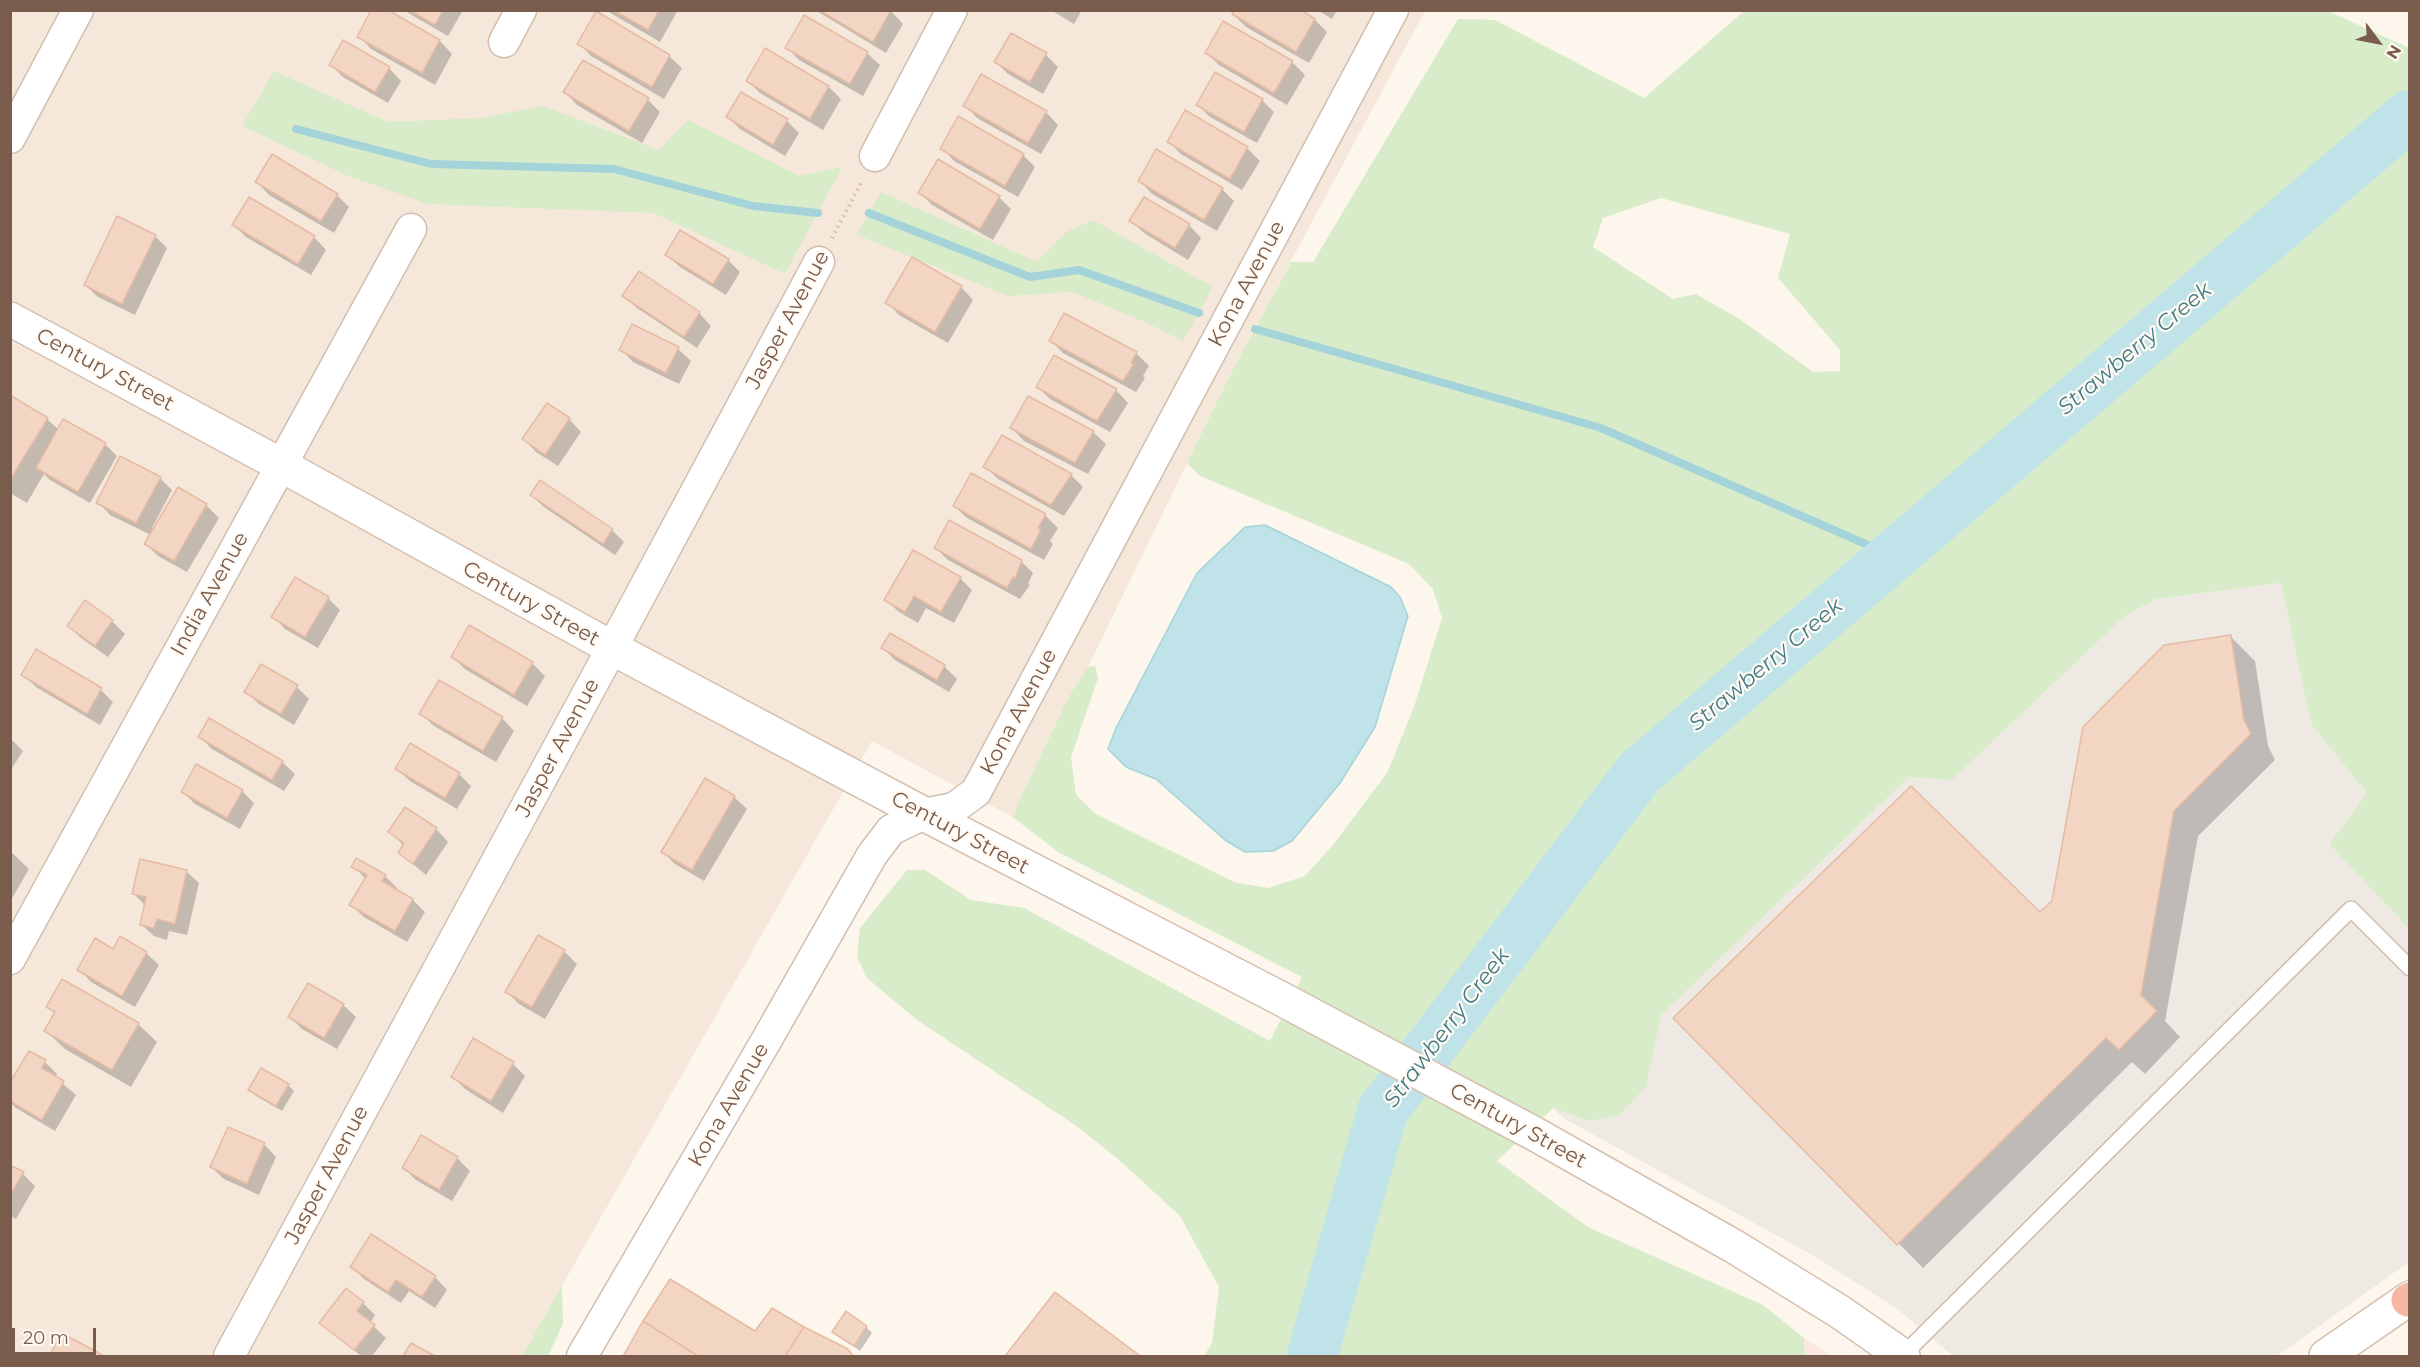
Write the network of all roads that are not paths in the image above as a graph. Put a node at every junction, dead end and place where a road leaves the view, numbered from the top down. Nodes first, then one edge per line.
1 (78, 10) edge
2 (521, 10) edge
3 (952, 10) edge
4 (1393, 10) edge
5 (504, 42) dead end
6 (10, 138) edge
7 (875, 156) road end
8 (411, 229) dead end
9 (819, 262) road end
10 (10, 319) edge
11 (281, 465) junction
12 (612, 648) junction
13 (924, 814) junction
14 (10, 959) edge
15 (2409, 968) edge
16 (2409, 1299) edge
17 (229, 1356) edge
18 (582, 1356) edge
19 (1902, 1356) edge
20 (2326, 1356) edge

1 - 6 street
2 - 5 street
3 - 7 street
4 - 13 street, Kona Avenue
8 - 11 street, India Avenue
9 - 12 street, Jasper Avenue
10 - 11 street, Century Street
11 - 12 street, Century Street
11 - 14 street, India Avenue
12 - 13 street, Century Street
12 - 17 street, Jasper Avenue
13 - 18 street, Kona Avenue
13 - 19 street, Century Street
15 - 19 lane
16 - 20 street

